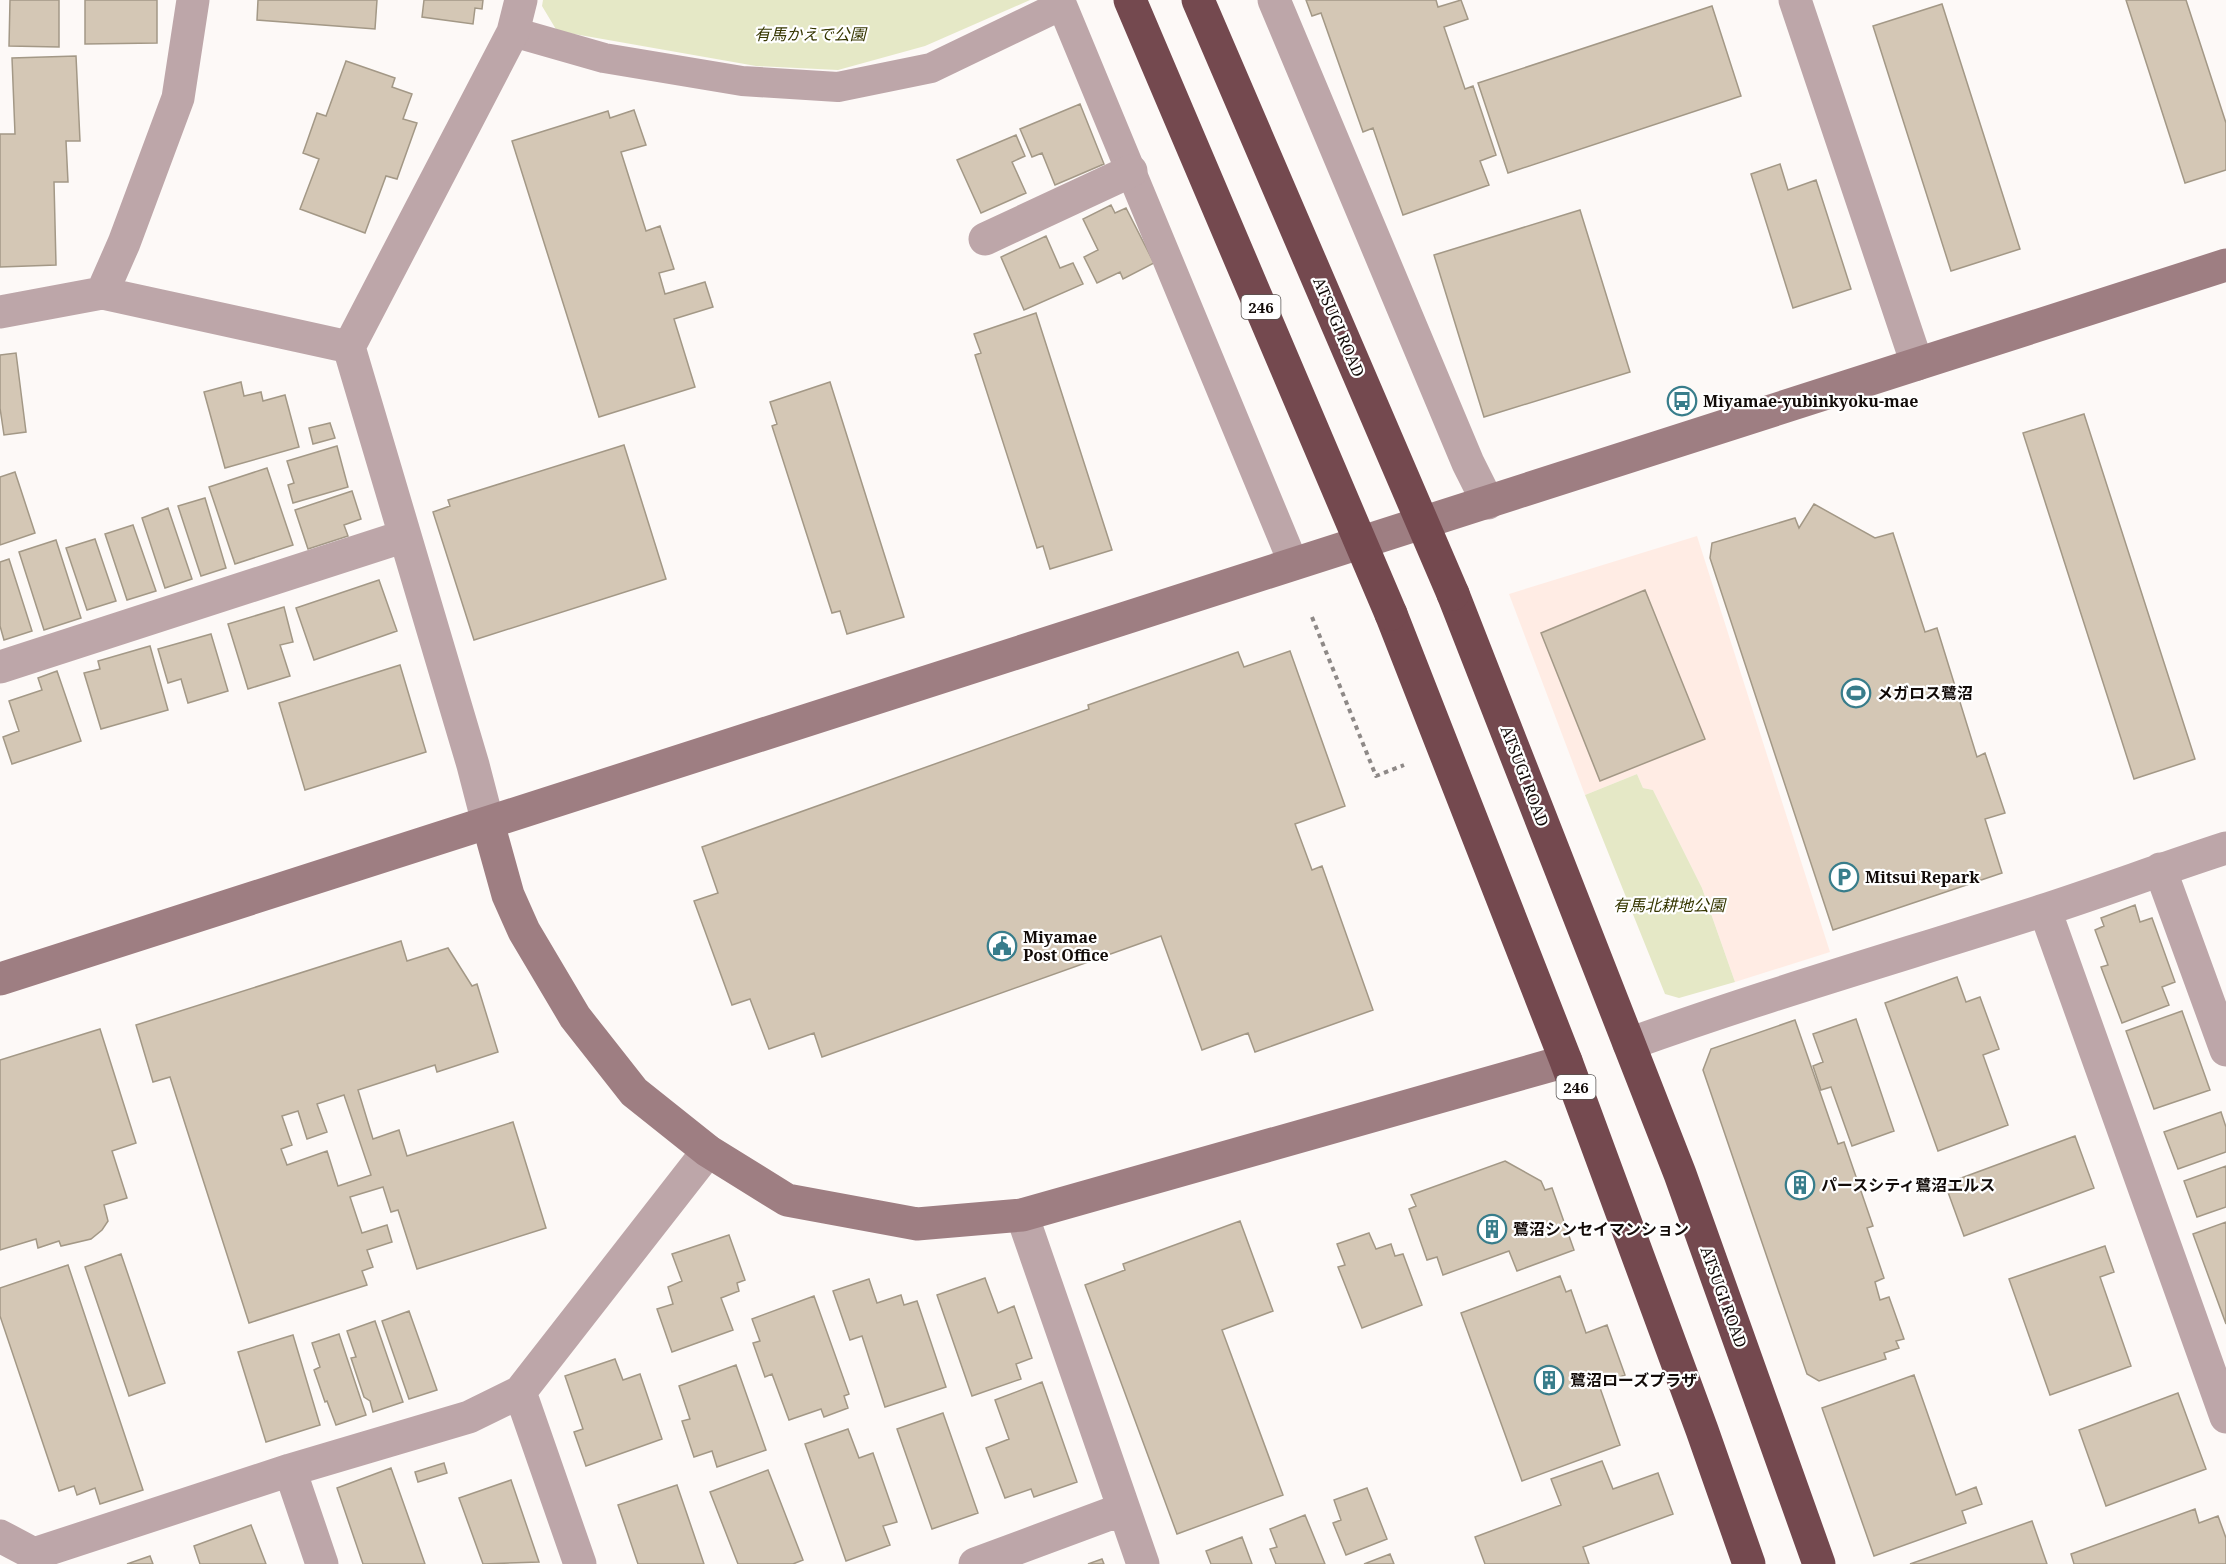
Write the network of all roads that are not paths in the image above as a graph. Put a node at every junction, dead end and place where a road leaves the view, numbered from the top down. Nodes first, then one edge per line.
1 (194, 0) edge
2 (521, 0) edge
3 (1130, 0) edge
4 (1198, 0) edge
5 (1274, 0) edge
6 (1795, 0) edge
7 (513, 32) junction
8 (1131, 171) junction
9 (985, 239) dead end
10 (2226, 265) edge
11 (102, 293) junction
12 (0, 312) edge
13 (349, 347) junction
14 (1917, 364) junction
15 (1488, 502) junction
16 (405, 536) junction
17 (1294, 565) junction
18 (0, 667) edge
19 (488, 823) junction
20 (2226, 848) edge
21 (2160, 869) junction
22 (2045, 910) junction
23 (0, 979) edge
24 (1629, 1044) junction
25 (2226, 1050) edge
26 (1566, 1061) junction
27 (708, 1150) junction
28 (1022, 1215) junction
29 (520, 1392) junction
30 (2226, 1417) edge
31 (290, 1470) junction
32 (1124, 1509) junction
33 (0, 1536) edge
34 (36, 1559) edge
35 (322, 1564) edge
36 (580, 1564) edge
37 (975, 1564) edge
38 (1143, 1564) edge
39 (1749, 1564) edge
40 (1819, 1564) edge

1 - 11 street
2 - 7 street
3 - 26 highway, 246, bridge
4 - 24 highway, ATSUGI ROAD, bridge
5 - 15 street
6 - 14 street
7 - 8 lane
7 - 13 street
8 - 9 street
8 - 17 lane
10 - 14 street
11 - 12 street
11 - 13 street
13 - 16 street
14 - 15 street
15 - 17 street
16 - 18 street
16 - 19 street
17 - 19 street
19 - 23 street
19 - 27 street
20 - 21 street
21 - 22 street
21 - 25 street
22 - 24 street
22 - 30 street
24 - 40 highway, ATSUGI ROAD
26 - 28 street
26 - 39 highway, 246
27 - 28 street
27 - 29 street
28 - 32 street
29 - 31 street
29 - 36 street
31 - 34 street
31 - 35 street
32 - 37 street
32 - 38 street
33 - 34 street

